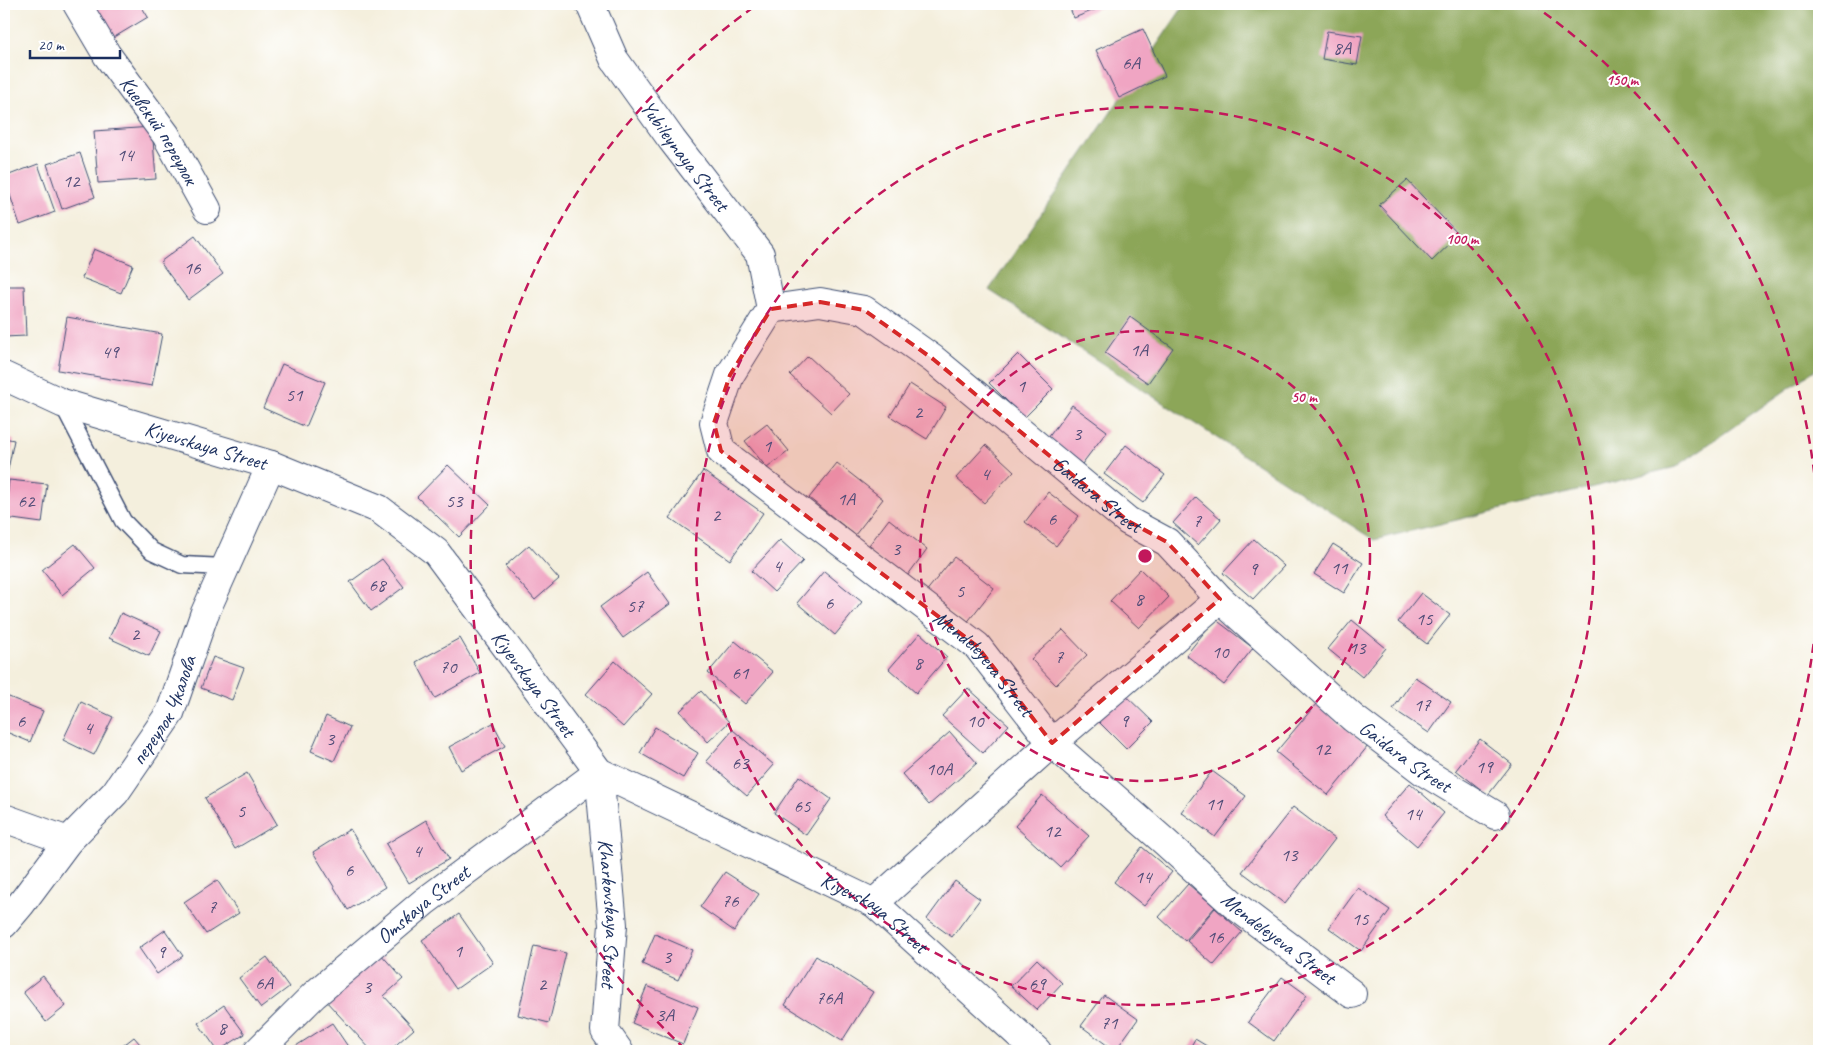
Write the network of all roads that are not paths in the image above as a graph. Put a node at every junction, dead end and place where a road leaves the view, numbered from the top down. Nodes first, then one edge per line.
1 (77, 4) edge
2 (590, 4) edge
3 (207, 209) dead end
4 (771, 309) junction
5 (4, 376) edge
6 (62, 402) junction
7 (271, 465) junction
8 (225, 567) junction
9 (1220, 599) junction
10 (1052, 743) junction
11 (599, 772) junction
12 (1494, 815) dead end
13 (4, 818) edge
14 (68, 842) junction
15 (874, 903) junction
16 (4, 924) edge
17 (1352, 994) dead end
18 (607, 1045) edge
19 (258, 1051) edge
20 (1036, 1051) edge

1 - 3 street, Киевский переулок
2 - 4 street, Yubileynaya Street
4 - 9 street, Gaidara Street
4 - 10 street, Mendeleyeva Street
5 - 6 street, Kiyevskaya Street
6 - 7 street, Kiyevskaya Street
6 - 8 lane
7 - 8 street, переулок Чкалова
7 - 11 street, Kiyevskaya Street
8 - 14 street, переулок Чкалова
9 - 10 street
9 - 12 street, Gaidara Street
10 - 15 street
10 - 17 street, Mendeleyeva Street
11 - 15 street, Kiyevskaya Street
11 - 18 street, Kharkovskaya Street
11 - 19 street, Omskaya Street
13 - 14 street
14 - 16 street, переулок Чкалова
15 - 20 street, Kiyevskaya Street

